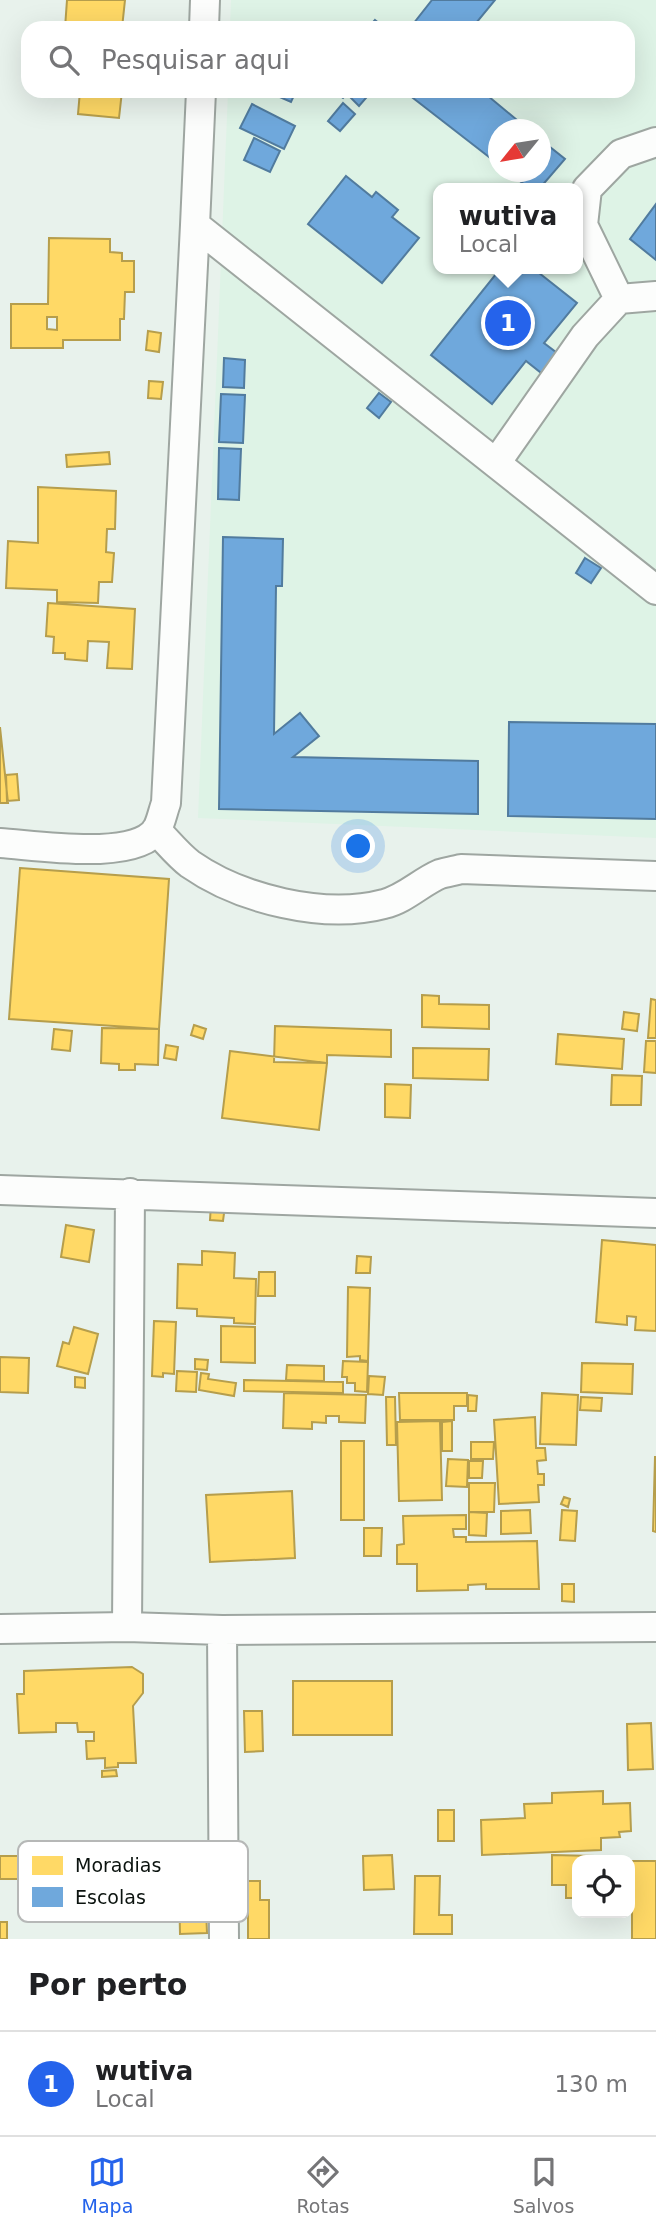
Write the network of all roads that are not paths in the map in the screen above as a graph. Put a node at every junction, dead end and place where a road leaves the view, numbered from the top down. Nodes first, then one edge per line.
1 (205, 0) edge
2 (204, 21) edge
3 (201, 98) edge
4 (656, 142) edge
5 (195, 225) junction
6 (656, 296) edge
7 (619, 299) junction
8 (496, 463) junction
9 (656, 590) edge
10 (156, 830) junction
11 (0, 843) edge
12 (656, 876) edge
13 (0, 1190) edge
14 (130, 1194) junction
15 (656, 1213) edge
16 (127, 1627) junction
17 (656, 1627) edge
18 (0, 1629) edge
19 (222, 1630) junction
20 (223, 1841) edge

1 - 2 street
3 - 5 street
4 - 7 street
5 - 8 street
5 - 10 street
6 - 7 street
7 - 8 street
8 - 9 street
10 - 11 street
10 - 12 street
13 - 14 street
14 - 15 street
14 - 16 street
16 - 18 street
16 - 19 street
17 - 19 street
19 - 20 street

